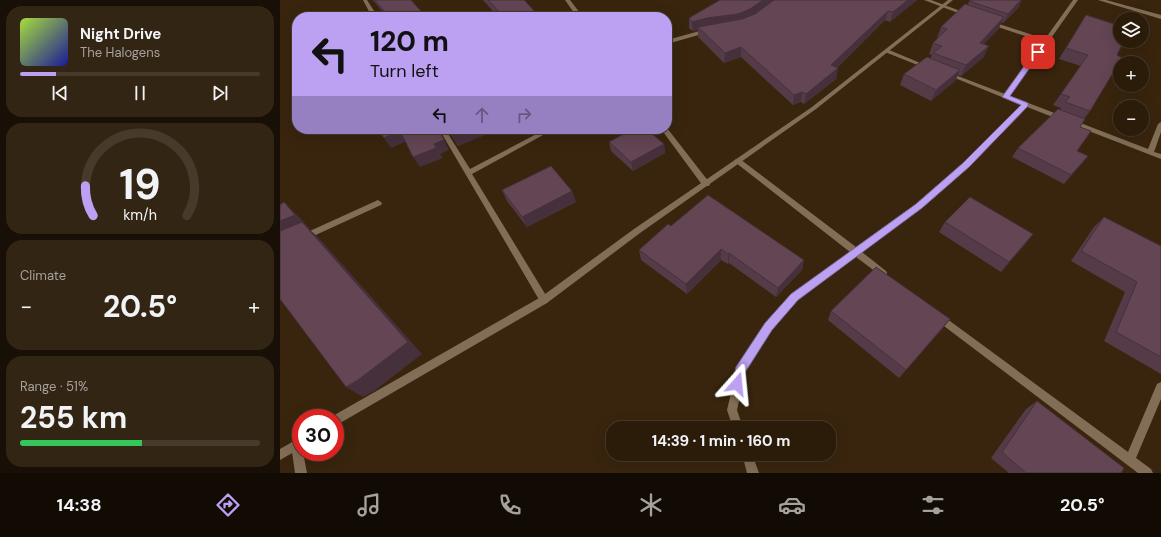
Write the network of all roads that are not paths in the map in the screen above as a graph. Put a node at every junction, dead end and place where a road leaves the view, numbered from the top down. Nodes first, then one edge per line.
1 (365, 0) edge
2 (567, 0) edge
3 (926, 0) edge
4 (951, 0) edge
5 (1076, 0) edge
6 (1100, 0) edge
7 (944, 6) junction
8 (372, 12) edge
9 (576, 12) edge
10 (972, 16) edge
11 (1161, 17) edge
12 (986, 21) edge
13 (714, 30) edge
14 (672, 41) edge
15 (1046, 41) junction
16 (887, 51) junction
17 (932, 68) edge
18 (939, 71) edge
19 (1006, 97) junction
20 (1026, 104) junction
21 (1161, 124) edge
22 (445, 134) edge
23 (542, 134) edge
24 (668, 134) edge
25 (1150, 152) junction
26 (1161, 157) edge
27 (738, 161) junction
28 (468, 173) junction
29 (706, 184) junction
30 (378, 203) dead end
31 (294, 242) edge
32 (855, 251) junction
33 (892, 280) edge
34 (544, 300) junction
35 (934, 313) edge
36 (1161, 387) edge
37 (344, 416) edge
38 (736, 421) edge
39 (292, 448) edge
40 (280, 455) edge
41 (1130, 460) junction
42 (300, 461) edge
43 (749, 461) edge
44 (301, 473) edge
45 (753, 473) edge
46 (1147, 473) edge

1 - 8 street
2 - 9 street
3 - 7 street
4 - 7 street
5 - 15 street
6 - 11 street
7 - 10 street
7 - 16 street
12 - 15 street
13 - 14 street
15 - 19 street
16 - 17 street
16 - 27 street
18 - 19 street
19 - 20 street
20 - 25 street
20 - 32 street
21 - 25 street
22 - 28 street
23 - 28 street
24 - 29 street
25 - 26 street
27 - 29 street
27 - 32 street
28 - 34 street
29 - 34 street
30 - 31 street
32 - 33 street
32 - 38 street
34 - 37 street
35 - 41 street
36 - 41 street
39 - 40 street
41 - 46 street
42 - 44 street
43 - 45 street

